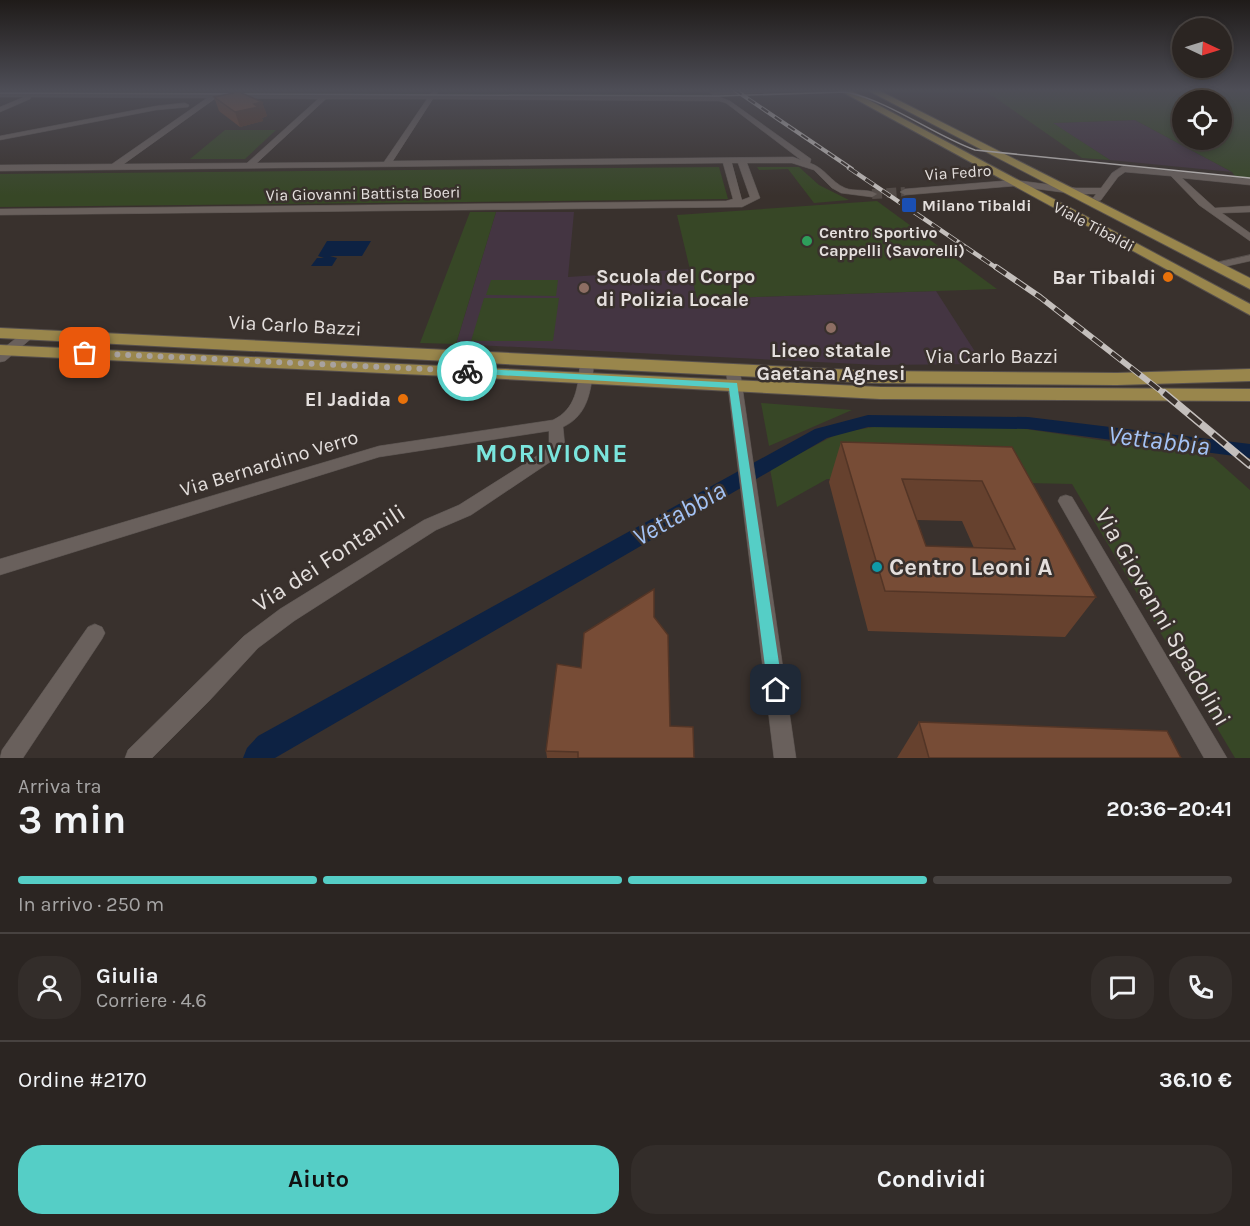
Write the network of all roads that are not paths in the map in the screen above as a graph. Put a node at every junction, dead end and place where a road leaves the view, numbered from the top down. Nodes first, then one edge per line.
1 (66, 125) edge
2 (173, 125) edge
3 (293, 125) edge
4 (413, 125) edge
5 (757, 125) edge
6 (908, 125) edge
7 (939, 125) edge
8 (0, 138) edge
9 (794, 156) junction
10 (727, 161) junction
11 (742, 161) junction
12 (387, 164) junction
13 (250, 165) junction
14 (114, 167) junction
15 (0, 168) edge
16 (1029, 172) junction
17 (1173, 174) junction
18 (1014, 183) junction
19 (1248, 183) edge
20 (1066, 190) junction
21 (1102, 191) junction
22 (905, 192) tunnel mouth
23 (872, 194) tunnel mouth
24 (727, 204) junction
25 (1093, 204) junction
26 (1250, 209) edge
27 (1212, 211) junction
28 (2, 213) edge
29 (1250, 238) edge
30 (1250, 258) edge
31 (1214, 266) junction
32 (1250, 285) edge
33 (1250, 310) edge
34 (0, 333) edge
35 (29, 334) junction
36 (3, 353) edge
37 (586, 371) junction
38 (1250, 375) edge
39 (733, 378) junction
40 (1250, 395) edge
41 (556, 425) junction
42 (1066, 501) dead end
43 (0, 567) edge
44 (95, 633) dead end
45 (10, 758) edge
46 (136, 758) edge
47 (785, 758) edge
48 (1216, 758) edge

1 - 8 street
2 - 14 street
3 - 13 street
4 - 12 street
5 - 9 street
6 - 18 main road, Viale Tibaldi
7 - 16 main road, Viale Tibaldi
9 - 11 street
9 - 23 street
10 - 11 street
10 - 12 street
10 - 24 street
11 - 24 street, Via Giovanni Battista Boeri
12 - 13 street
13 - 14 street
14 - 15 street
16 - 18 street
16 - 20 main road, Viale Tibaldi
17 - 19 street
17 - 21 street
17 - 27 street
18 - 20 street, Via Fedro
18 - 22 street, Via Fedro
18 - 33 main road, Viale Tibaldi
20 - 21 street, Via Fedro
20 - 25 main road, Viale Tibaldi
21 - 25 street
24 - 28 street, Via Giovanni Battista Boeri
25 - 31 main road, Viale Tibaldi
26 - 27 street
27 - 29 street
30 - 31 street
31 - 32 main road, Viale Tibaldi
34 - 35 main road, Via Carlo Bazzi
35 - 36 street
35 - 37 main road, Via Carlo Bazzi
36 - 37 main road, Via Carlo Bazzi
37 - 39 main road, Via Carlo Bazzi
37 - 41 street
38 - 39 main road, Via Carlo Bazzi
39 - 40 main road, Via Carlo Bazzi
39 - 47 street
41 - 43 street, Via Bernardino Verro
41 - 46 street, Via dei Fontanili
42 - 48 street, Via Giovanni Spadolini
44 - 45 street

